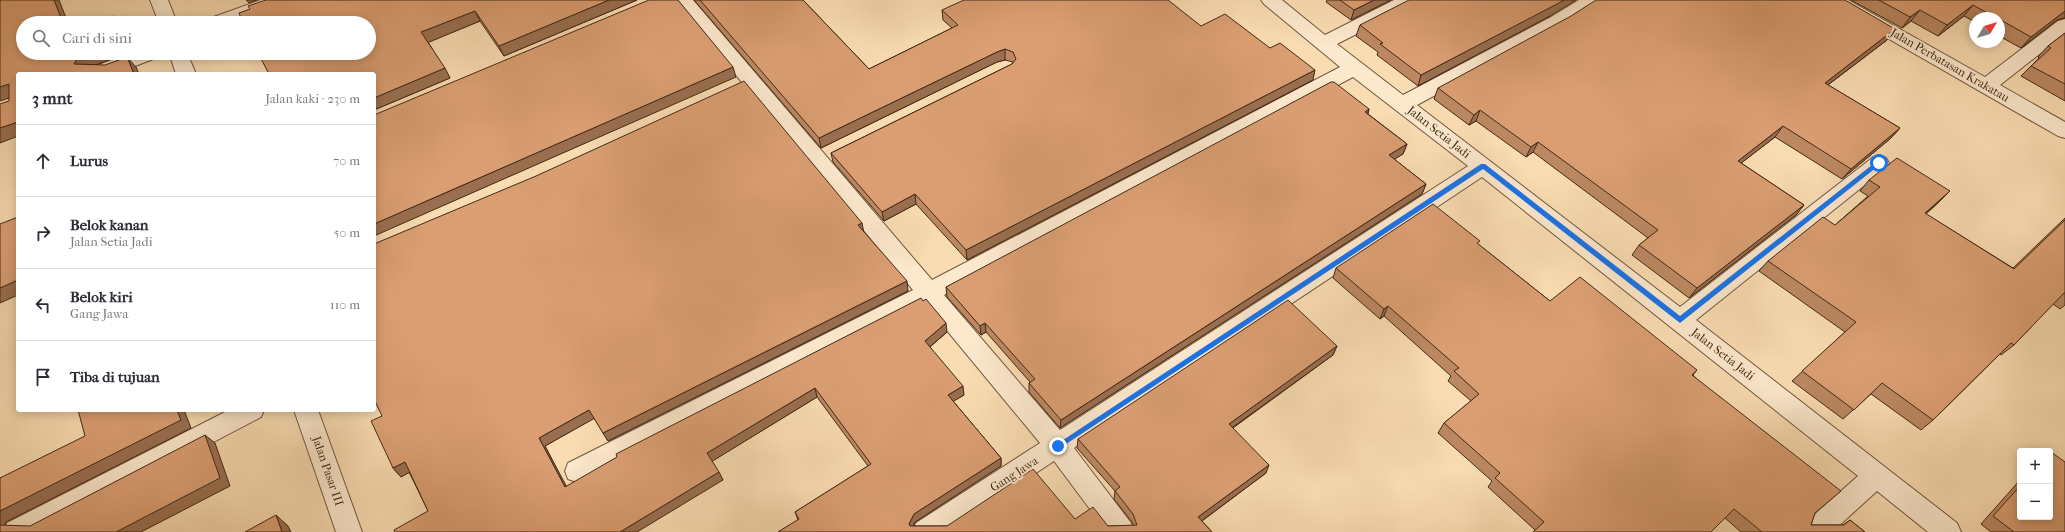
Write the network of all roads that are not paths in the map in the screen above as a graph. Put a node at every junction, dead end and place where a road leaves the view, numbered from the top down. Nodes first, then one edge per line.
1 (159, 0) edge
2 (279, 0) edge
3 (683, 0) edge
4 (1270, 0) edge
5 (1410, 0) edge
6 (1592, 0) edge
7 (1834, 0) edge
8 (165, 16) edge
9 (234, 16) edge
10 (2065, 25) edge
11 (1324, 43) junction
12 (132, 60) edge
13 (181, 60) edge
14 (1354, 68) junction
15 (100, 72) edge
16 (185, 72) edge
17 (750, 80) junction
18 (1986, 86) junction
19 (729, 89) edge
20 (1402, 104) junction
21 (2065, 131) edge
22 (1879, 163) edge
23 (1483, 166) junction
24 (929, 292) junction
25 (1680, 320) junction
26 (248, 412) edge
27 (307, 412) edge
28 (1058, 446) junction
29 (577, 472) dead end
30 (1876, 475) junction
31 (16, 532) edge
32 (349, 532) edge
33 (925, 532) edge
34 (1122, 532) edge
35 (1814, 532) edge
36 (1948, 532) edge

1 - 8 street
2 - 9 street
3 - 17 street
4 - 11 street, Jalan Setia Jadi
5 - 11 street
6 - 20 street
7 - 18 street, Jalan Perbatasan Krakatau
10 - 18 street
11 - 14 street, Jalan Setia Jadi
12 - 15 street
13 - 16 street
14 - 20 street, Jalan Setia Jadi
14 - 24 street
17 - 19 street
17 - 24 street
18 - 21 street, Jalan Perbatasan Krakatau
20 - 23 street, Jalan Setia Jadi
22 - 25 street
23 - 25 street, Jalan Setia Jadi
23 - 28 street, Gang Jawa
24 - 28 street
24 - 29 street
25 - 30 street, Jalan Setia Jadi
26 - 31 street
27 - 32 street, Jalan Pasar III
28 - 33 street, Gang Jawa
28 - 34 street
30 - 35 street
30 - 36 street, Jalan Setia Jadi

